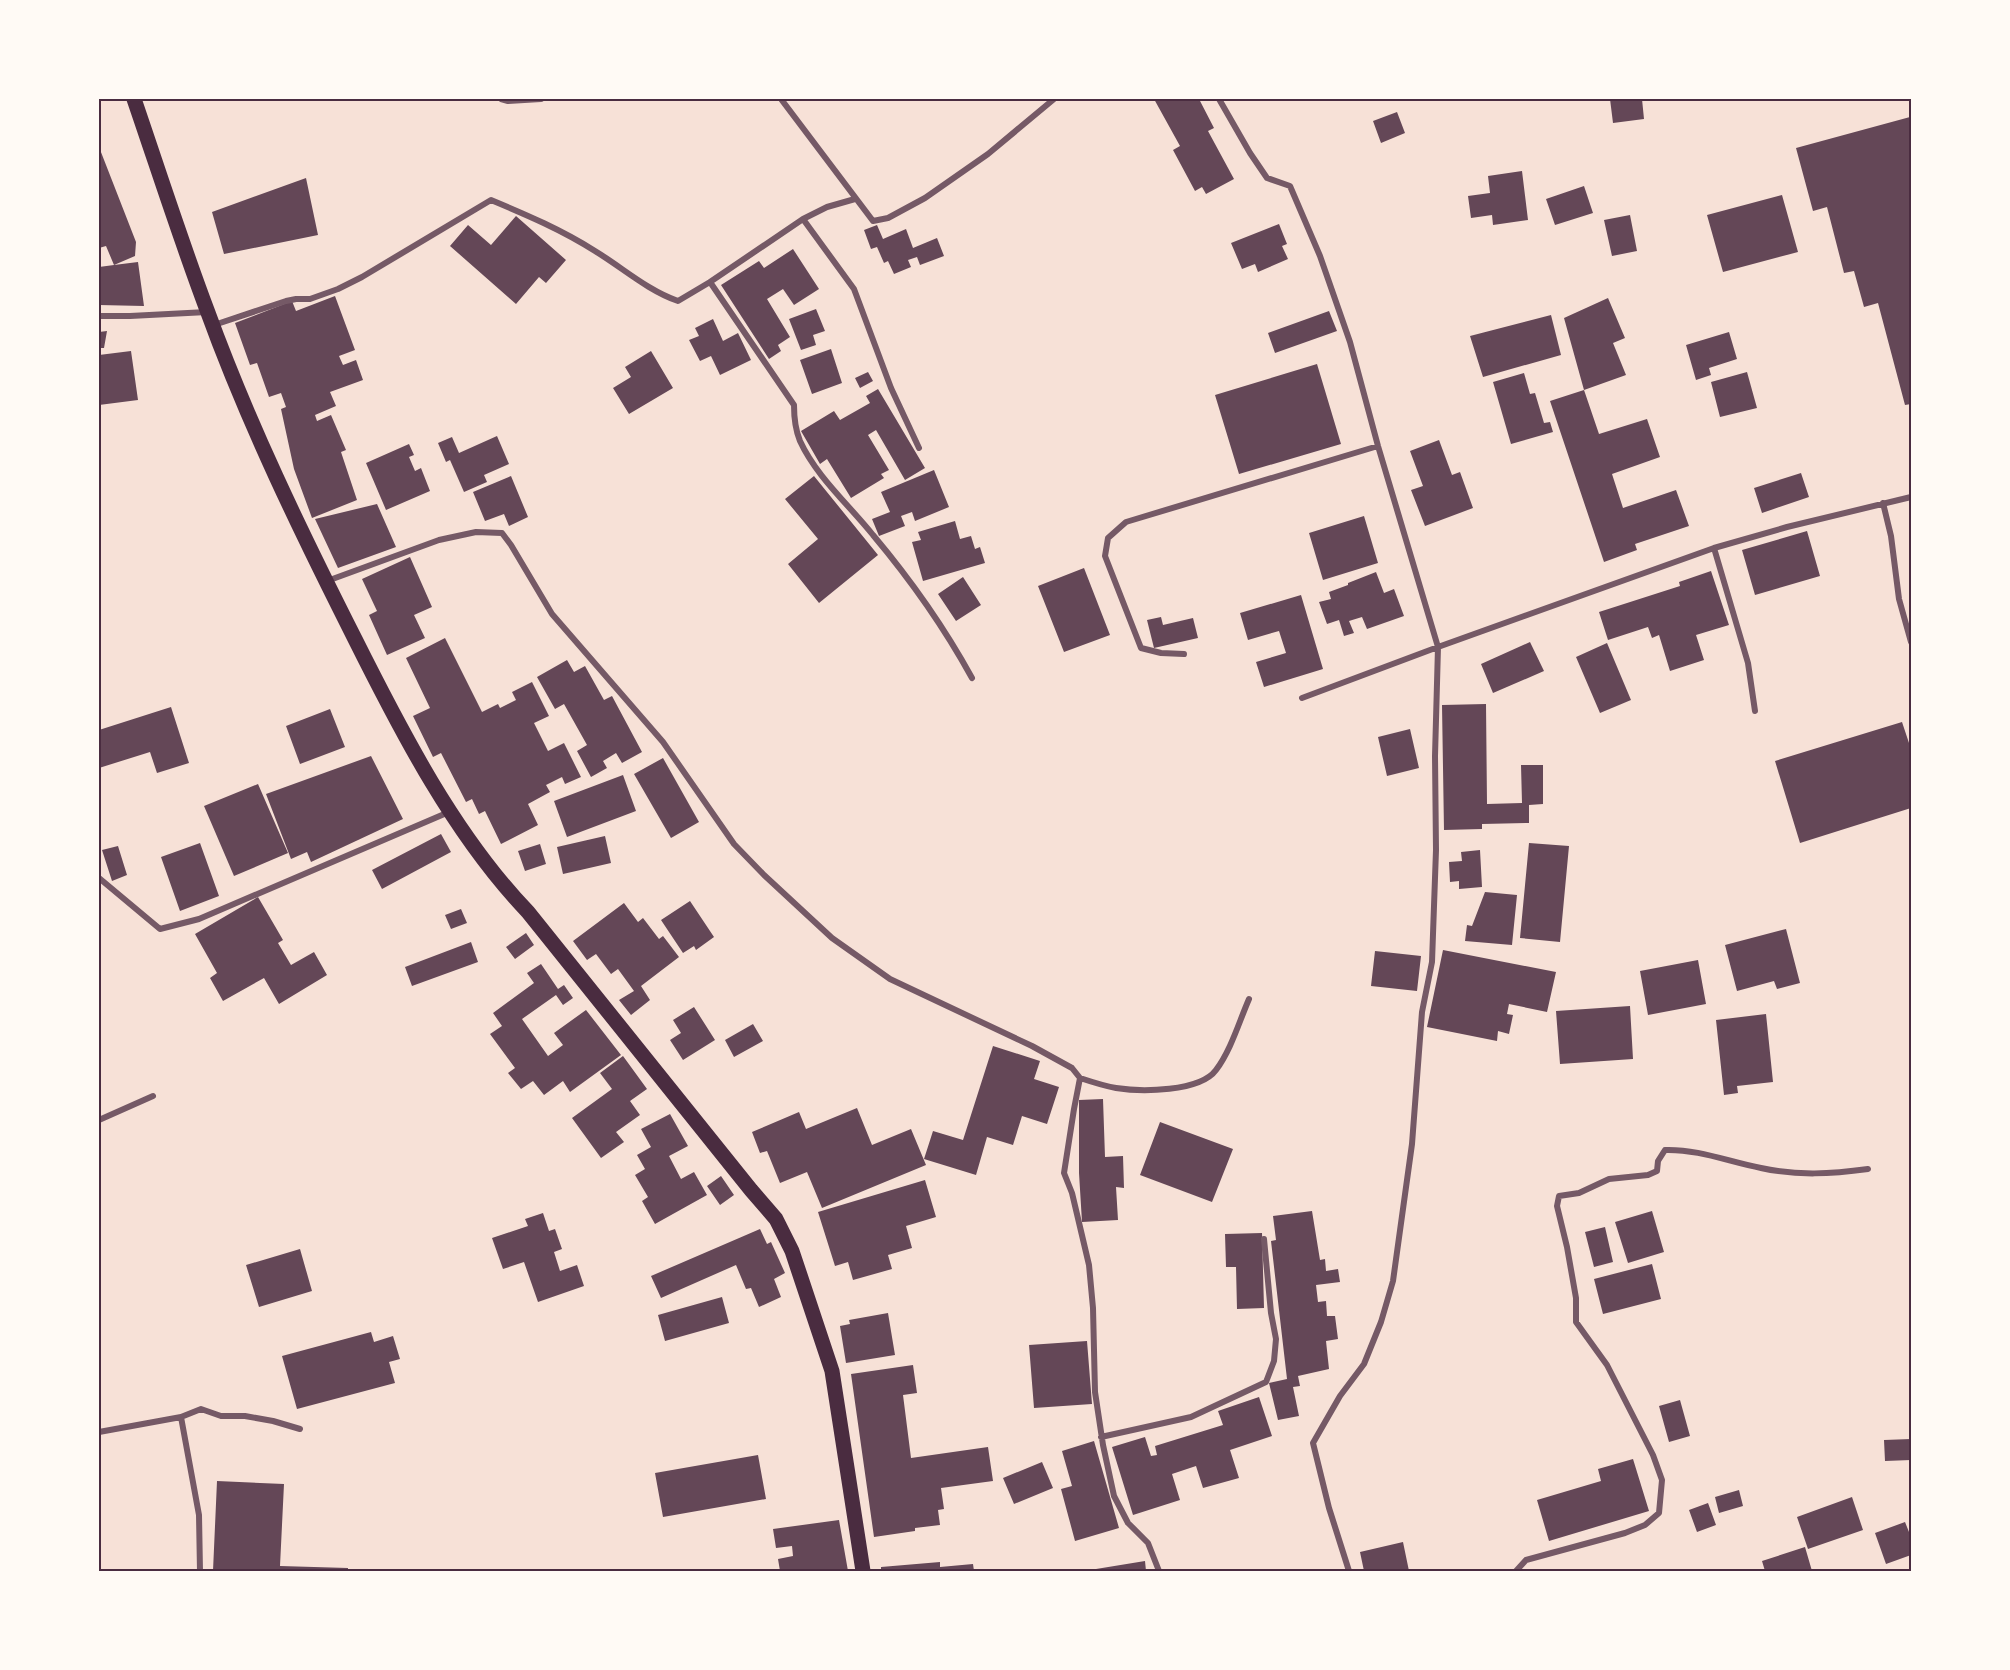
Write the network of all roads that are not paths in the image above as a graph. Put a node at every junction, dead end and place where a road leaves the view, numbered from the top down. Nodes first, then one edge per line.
1 (134, 99) edge
2 (501, 99) edge
3 (541, 99) edge
4 (781, 99) edge
5 (1054, 99) edge
6 (1219, 99) edge
7 (855, 199) junction
8 (803, 219) junction
9 (710, 282) junction
10 (99, 316) edge
11 (210, 319) junction
12 (1378, 446) junction
13 (919, 448) dead end
14 (1911, 497) edge
15 (1883, 503) junction
16 (1714, 548) junction
17 (326, 582) junction
18 (1911, 642) edge
19 (1438, 646) junction
20 (1184, 654) dead end
21 (972, 678) dead end
22 (1302, 698) dead end
23 (1755, 711) dead end
24 (450, 812) junction
25 (99, 878) edge
26 (1249, 999) dead end
27 (1080, 1078) junction
28 (153, 1096) dead end
29 (99, 1120) edge
30 (1868, 1170) dead end
31 (1264, 1239) dead end
32 (181, 1417) junction
33 (300, 1429) dead end
34 (99, 1432) edge
35 (1101, 1437) junction
36 (200, 1571) edge
37 (863, 1571) edge
38 (1159, 1571) edge
39 (1348, 1571) edge
40 (1516, 1571) edge

1 - 11 main road
2 - 3 street
4 - 7 street
5 - 7 street
6 - 12 street
7 - 8 street
8 - 9 street
8 - 13 street
9 - 11 street
9 - 21 street
10 - 11 street
11 - 17 main road
12 - 19 street
12 - 20 street
14 - 15 street
15 - 16 street
15 - 18 street
16 - 19 street
16 - 23 street
17 - 24 main road
17 - 27 street
19 - 22 street
19 - 39 street
24 - 25 street
24 - 37 main road
26 - 27 street
27 - 35 street
28 - 29 street
30 - 40 street
31 - 35 street
32 - 33 street
32 - 34 street
32 - 36 street
35 - 38 street

